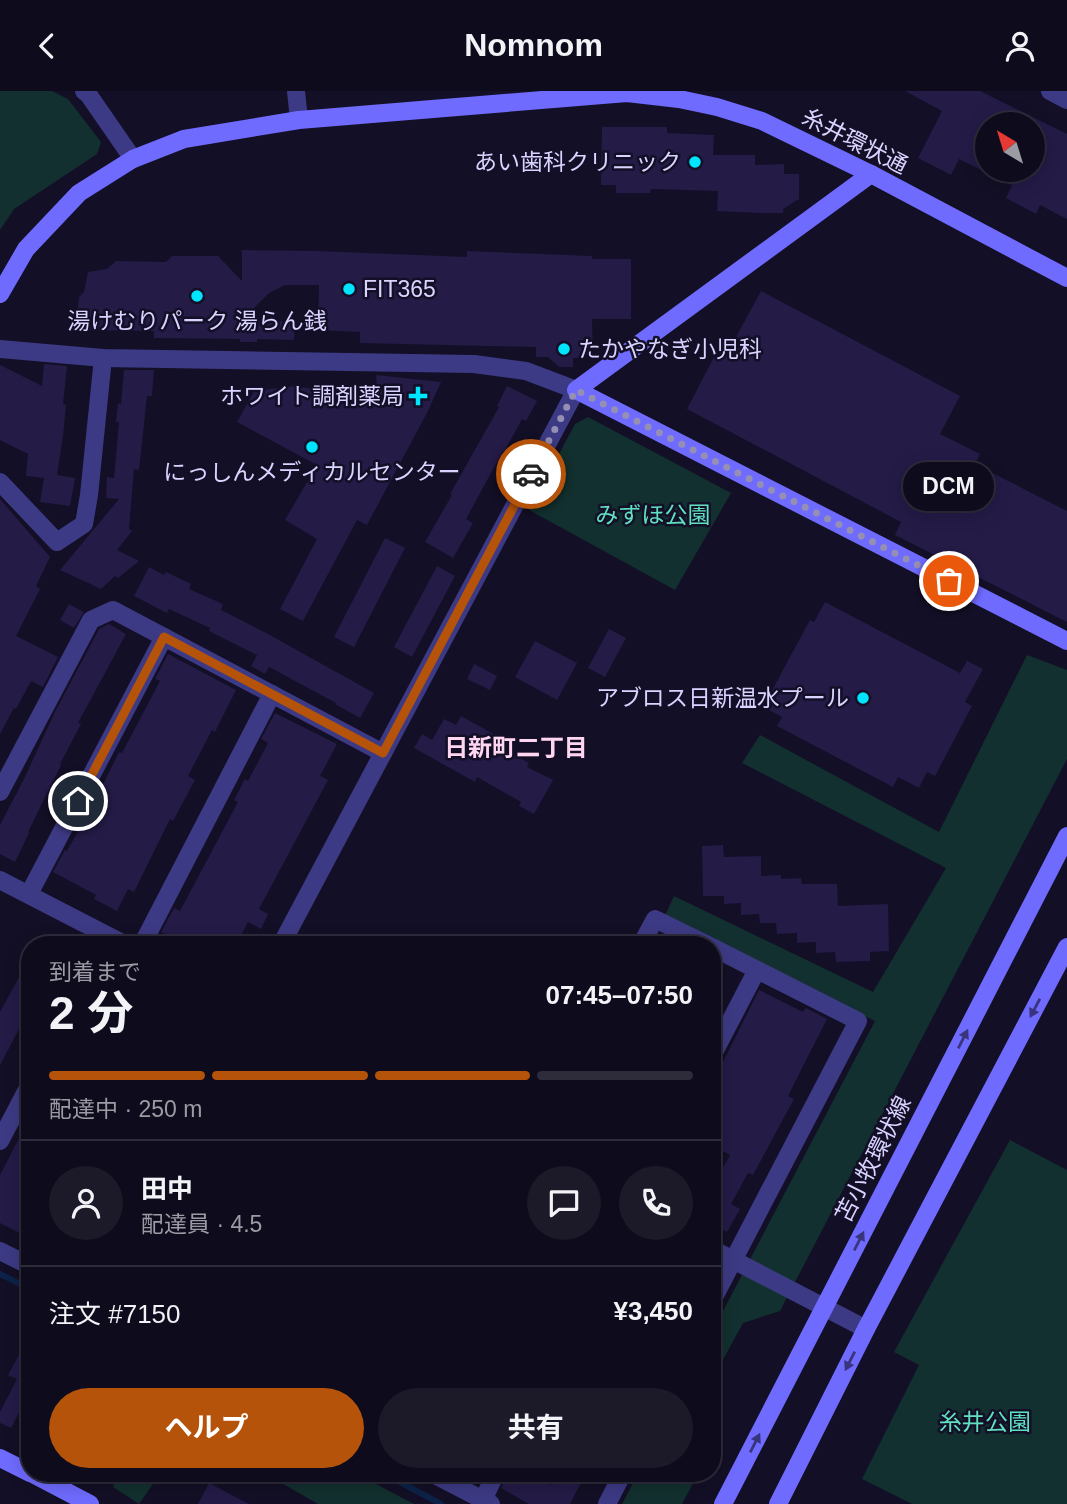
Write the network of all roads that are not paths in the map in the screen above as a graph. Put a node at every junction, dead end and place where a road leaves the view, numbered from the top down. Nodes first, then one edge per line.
1 (296, 91) edge
2 (1050, 91) edge
3 (89, 92) edge
4 (627, 92) edge
5 (1067, 100) edge
6 (299, 120) junction
7 (133, 159) junction
8 (870, 174) junction
9 (1067, 278) edge
10 (0, 293) edge
11 (0, 349) edge
12 (103, 358) junction
13 (576, 390) junction
14 (0, 482) edge
15 (164, 637) junction
16 (1067, 641) edge
17 (272, 694) junction
18 (383, 753) junction
19 (0, 792) edge
20 (1067, 836) edge
21 (0, 880) edge
22 (29, 894) junction
23 (97, 936) edge
24 (147, 936) edge
25 (286, 936) edge
26 (646, 936) edge
27 (690, 936) edge
28 (1067, 947) edge
29 (721, 952) edge
30 (757, 970) junction
31 (721, 1039) edge
32 (21, 1101) edge
33 (0, 1141) edge
34 (0, 1251) edge
35 (721, 1254) edge
36 (733, 1260) junction
37 (21, 1262) edge
38 (721, 1283) edge
39 (825, 1307) junction
40 (866, 1329) junction
41 (0, 1458) edge
42 (21, 1468) edge
43 (47, 1482) edge
44 (448, 1482) edge
45 (493, 1482) edge
46 (618, 1482) edge
47 (487, 1502) edge
48 (90, 1504) edge
49 (607, 1504) edge
50 (723, 1504) edge
51 (778, 1504) edge

1 - 6 street
2 - 5 street
3 - 7 street
4 - 6 street, 糸井環状通
4 - 8 street, 糸井環状通
6 - 7 street, 糸井環状通
7 - 10 street, 糸井環状通
8 - 9 street, 糸井環状通
8 - 13 street
11 - 12 street
12 - 13 street
12 - 14 street
13 - 16 street
13 - 18 street
15 - 17 street
15 - 19 street
15 - 22 street
17 - 18 street
17 - 24 street
18 - 25 street
39 -> 20 street, 苫小牧環状線
21 - 22 street
22 - 23 street
26 - 27 street
28 -> 40 street
29 - 30 street
30 - 31 street
30 - 36 street
32 - 33 street
34 - 37 street
35 - 36 street
36 - 38 street
36 - 39 street
39 - 40 street
50 -> 39 street, 苫小牧環状線
40 -> 51 street
41 - 42 street
43 - 48 street
44 - 47 street
45 - 47 street
46 - 49 street

